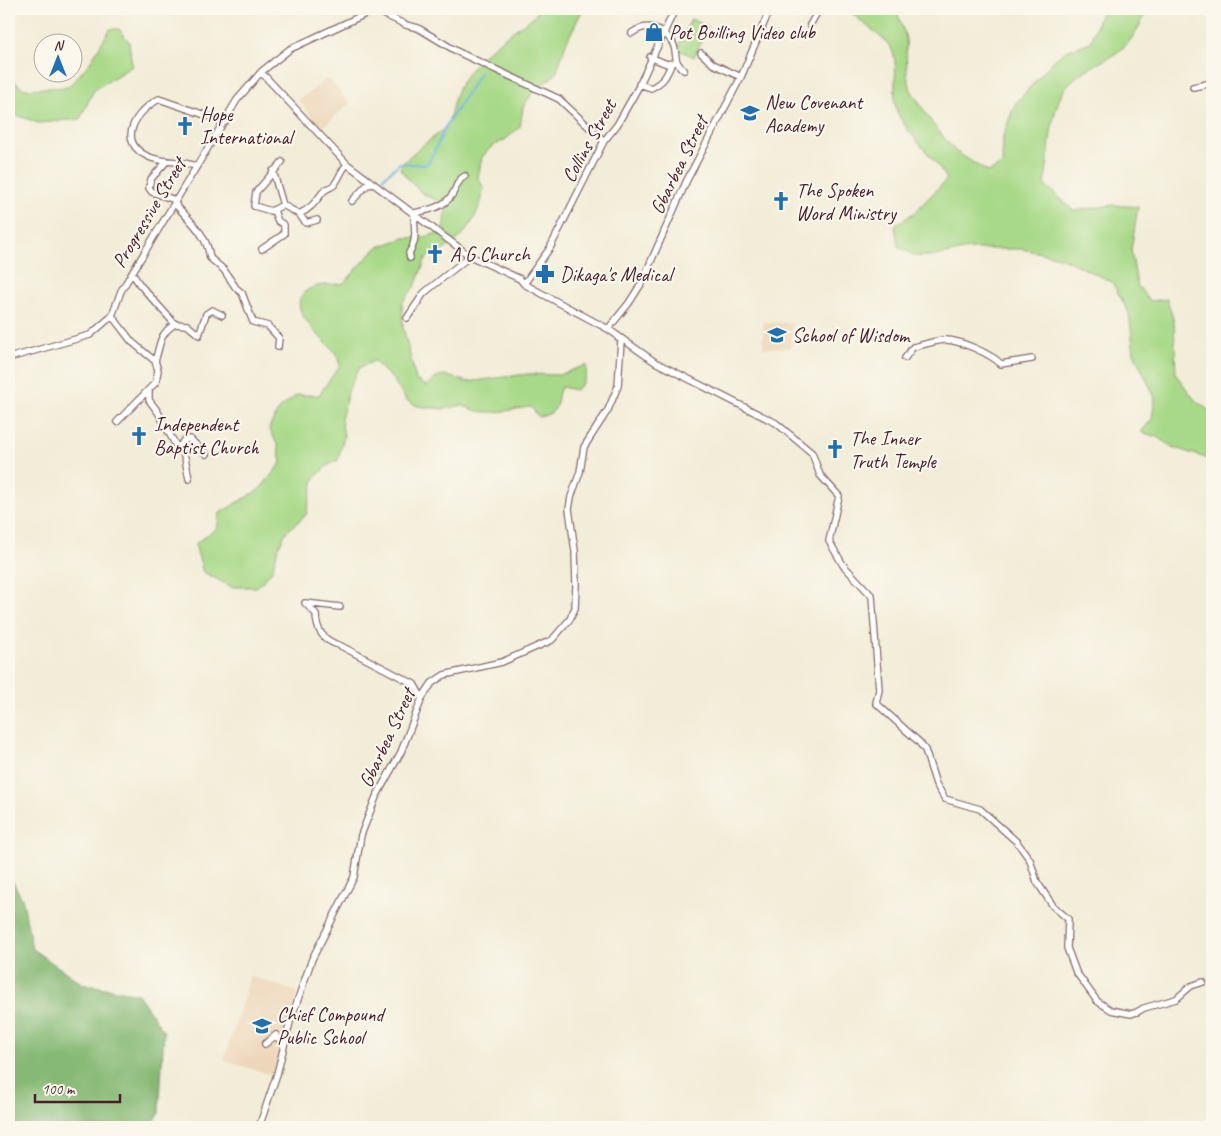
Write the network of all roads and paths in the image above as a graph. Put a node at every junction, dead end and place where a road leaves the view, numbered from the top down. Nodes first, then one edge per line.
1 (374, 9) edge
2 (675, 9) edge
3 (770, 9) edge
4 (820, 9) edge
5 (810, 25) dead end
6 (664, 31) junction
7 (632, 33) dead end
8 (701, 54) dead end
9 (650, 57) junction
10 (674, 64) junction
11 (684, 70) dead end
12 (261, 72) junction
13 (741, 77) junction
14 (1212, 83) edge
15 (639, 84) junction
16 (1193, 87) dead end
17 (225, 122) junction
18 (604, 141) junction
19 (167, 161) junction
20 (282, 162) dead end
21 (347, 164) junction
22 (195, 166) junction
23 (273, 172) junction
24 (465, 176) dead end
25 (374, 184) junction
26 (352, 201) dead end
27 (175, 202) junction
28 (282, 205) junction
29 (274, 211) junction
30 (414, 213) junction
31 (300, 214) junction
32 (317, 220) dead end
33 (262, 249) dead end
34 (470, 256) junction
35 (410, 258) dead end
36 (132, 273) junction
37 (524, 284) junction
38 (222, 315) dead end
39 (112, 316) junction
40 (407, 318) dead end
41 (175, 324) junction
42 (609, 331) junction
43 (278, 347) dead end
44 (9, 358) edge
45 (905, 358) dead end
46 (1032, 359) dead end
47 (155, 361) junction
48 (149, 391) junction
49 (117, 422) dead end
50 (180, 446) junction
51 (206, 454) dead end
52 (189, 479) dead end
53 (340, 607) dead end
54 (422, 698) junction
55 (1203, 982) dead end
56 (265, 1044) dead end
57 (283, 1045) junction
58 (259, 1127) edge

1 - 12 street, Progressive Street
1 - 18 street
2 - 6 street, Collins Street
3 - 13 street, Gbarbea Street
4 - 5 street
6 - 7 street
6 - 9 street, Collins Street
6 - 10 street
8 - 13 street
9 - 10 street
9 - 15 street, Collins Street
10 - 11 street
10 - 15 street
12 - 17 street, Progressive Street
12 - 21 street
13 - 42 street, Gbarbea Street
14 - 16 street
15 - 18 street, Collins Street
17 - 19 street
17 - 22 street, Progressive Street
18 - 37 street, Collins Street
19 - 22 street
19 - 27 street
20 - 23 street
21 - 25 street
21 - 31 street
22 - 27 street, Progressive Street
23 - 28 street
23 - 29 street
24 - 30 street
25 - 26 street
25 - 30 street
27 - 36 street, Progressive Street
27 - 43 street
28 - 29 street
28 - 31 street
29 - 33 street
30 - 34 street
30 - 35 street
31 - 32 street
34 - 37 street
34 - 40 street
36 - 39 street, Progressive Street
36 - 41 street
37 - 42 street
38 - 41 street
39 - 44 street, Progressive Street
39 - 47 street
41 - 47 street
42 - 54 street, Gbarbea Street
42 - 55 street
45 - 46 street
47 - 48 street
48 - 49 street
48 - 50 street
50 - 51 street
50 - 52 street
53 - 54 street
54 - 57 street, Gbarbea Street
56 - 57 street
57 - 58 street, Gbarbea Street

